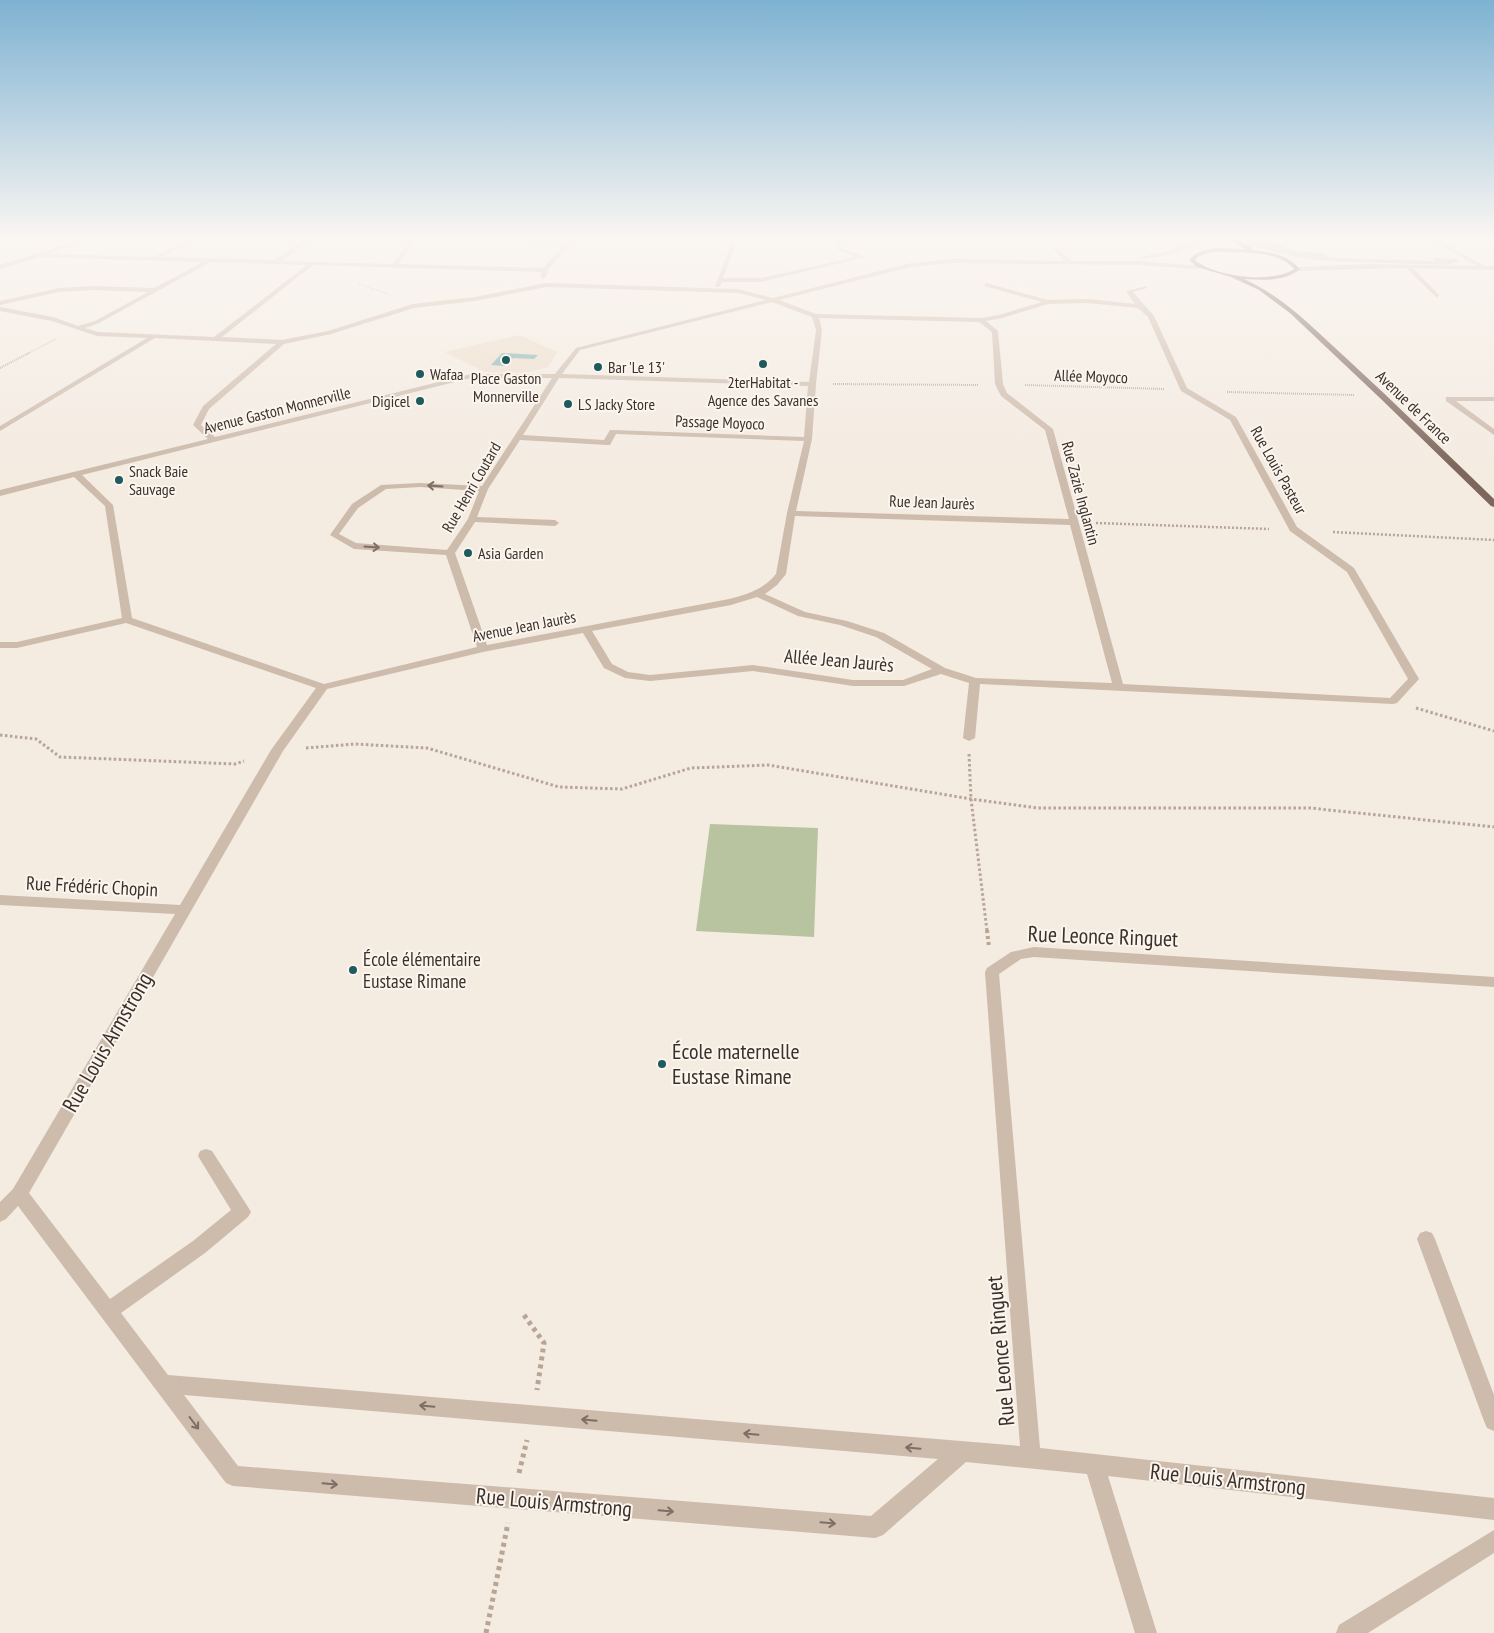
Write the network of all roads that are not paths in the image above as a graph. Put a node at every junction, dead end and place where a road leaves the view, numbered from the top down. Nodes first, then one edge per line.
1 (30, 314) edge
2 (111, 314) edge
3 (247, 314) edge
4 (387, 314) edge
5 (712, 314) edge
6 (810, 314) edge
7 (1009, 314) edge
8 (1149, 314) edge
9 (1294, 314) edge
10 (815, 316) junction
11 (981, 320) junction
12 (76, 328) junction
13 (155, 336) junction
14 (216, 339) junction
15 (282, 342) junction
16 (557, 376) junction
17 (812, 384) junction
18 (1494, 399) edge
19 (0, 429) edge
20 (1494, 433) edge
21 (517, 437) junction
22 (213, 439) junction
23 (808, 439) junction
24 (76, 474) junction
25 (484, 489) junction
26 (0, 494) edge
27 (1494, 504) edge
28 (791, 513) junction
29 (472, 519) junction
30 (555, 522) dead end
31 (1073, 522) junction
32 (450, 553) junction
33 (758, 594) junction
34 (127, 620) junction
35 (585, 629) junction
36 (0, 645) edge
37 (483, 648) junction
38 (941, 670) junction
39 (975, 681) junction
40 (322, 687) junction
41 (1118, 687) junction
42 (969, 738) road end
43 (0, 900) edge
44 (182, 910) junction
45 (1494, 982) edge
46 (206, 1156) dead end
47 (19, 1194) junction
48 (0, 1214) edge
49 (1426, 1239) dead end
50 (108, 1311) junction
51 (164, 1384) junction
52 (1494, 1422) edge
53 (962, 1452) junction
54 (1031, 1457) junction
55 (1094, 1464) junction
56 (1494, 1509) edge
57 (1494, 1541) edge
58 (1146, 1633) edge
59 (1347, 1633) edge

1 - 12 street
2 - 12 street
3 - 14 street
4 - 15 street
5 - 16 street
6 - 10 street
7 - 11 street
8 - 41 street, Rue Louis Pasteur
9 - 27 main road, Avenue de France
10 - 11 street
10 - 17 street, Avenue Jean Jaurès
11 - 31 street, Rue Zazie Inglantin
12 - 13 street
13 - 14 street
13 - 19 street
14 - 15 street
15 - 22 street
16 - 17 street, Avenue Gaston Monnerville
16 - 21 street, Rue Henri Coutard
16 - 22 street, Avenue Gaston Monnerville
17 - 23 street, Avenue Jean Jaurès
18 - 20 street
21 - 23 street, Passage Moyoco
21 - 25 street, Rue Henri Coutard
22 - 24 street, Avenue Gaston Monnerville
23 - 28 street, Avenue Jean Jaurès
24 - 26 street, Avenue Gaston Monnerville
24 - 34 street
25 - 29 street, Rue Henri Coutard
25 -> 32 street
28 - 31 street, Rue Jean Jaurès
28 - 33 street, Avenue Jean Jaurès
29 - 30 street
29 - 32 street, Rue Henri Coutard
31 - 41 street, Rue Zazie Inglantin
32 - 37 street, Rue Henri Coutard
33 - 35 street, Avenue Jean Jaurès
33 - 38 street, Allée Jean Jaurès
34 - 36 street
34 - 40 street
35 - 37 street, Avenue Jean Jaurès
35 - 38 street, Allée Jean Jaurès
37 - 40 street, Avenue Jean Jaurès
38 - 39 street
39 - 41 street
39 - 42 street
40 - 44 street, Rue Louis Armstrong
43 - 44 street, Rue Frédéric Chopin
44 - 47 street, Rue Louis Armstrong
45 - 54 street, Rue Leonce Ringuet
46 - 50 street
47 - 48 street
47 - 50 street, Rue Louis Armstrong
49 - 52 street
50 - 51 street, Rue Louis Armstrong
53 -> 51 street, Rue Louis Armstrong
51 -> 53 street, Rue Louis Armstrong
53 - 54 street, Rue Louis Armstrong
54 - 55 street, Rue Louis Armstrong
55 - 56 street, Rue Louis Armstrong
55 - 58 street
57 - 59 street

